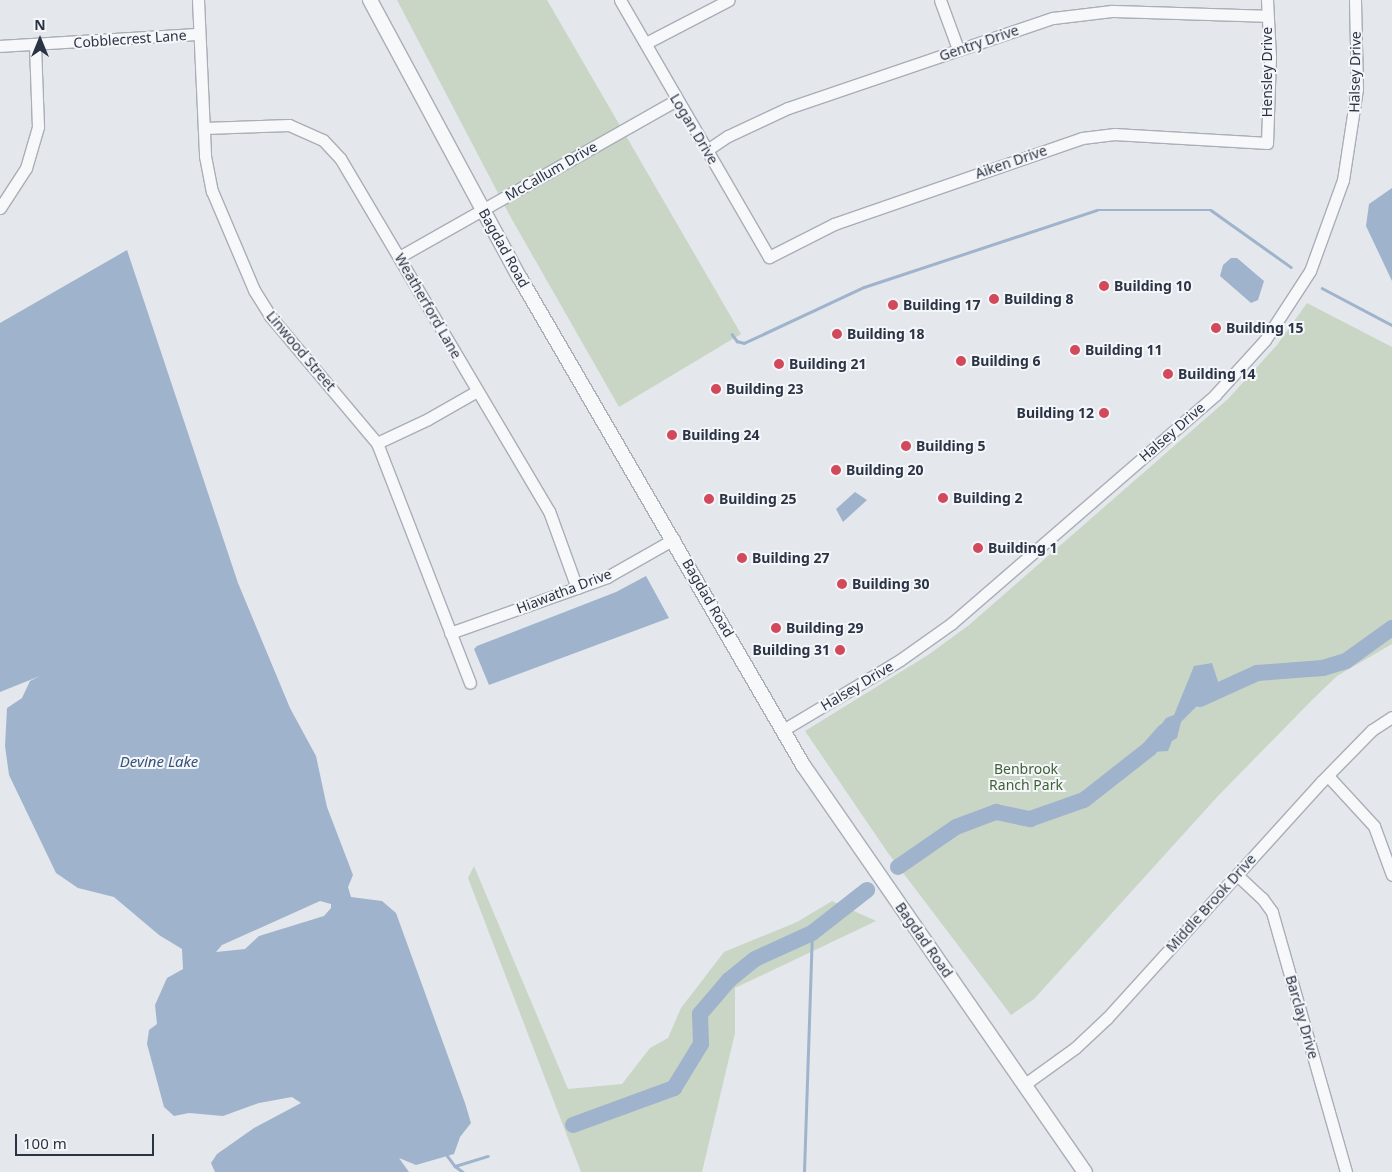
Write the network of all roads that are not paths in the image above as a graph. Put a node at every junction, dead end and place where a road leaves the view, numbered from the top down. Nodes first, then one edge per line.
1 (198, 0) edge
2 (370, 0) edge
3 (620, 0) edge
4 (730, 0) edge
5 (940, 0) edge
6 (1267, 0) edge
7 (1355, 0) edge
8 (1267, 16) junction
9 (199, 34) junction
10 (36, 44) junction
11 (646, 44) junction
12 (0, 46) edge
13 (958, 50) junction
14 (676, 100) junction
15 (204, 128) junction
16 (1267, 143) joint
17 (707, 150) junction
18 (0, 208) edge
19 (482, 211) junction
20 (399, 257) junction
21 (769, 257) joint
22 (477, 391) junction
23 (377, 443) junction
24 (674, 539) junction
25 (577, 588) junction
26 (450, 634) junction
27 (470, 683) dead end
28 (1392, 717) edge
29 (783, 730) junction
30 (1328, 776) junction
31 (1237, 875) junction
32 (1392, 875) edge
33 (1025, 1084) junction
34 (1085, 1172) edge
35 (1346, 1172) edge

1 - 9 street, Linwood Street
2 - 19 street, Bagdad Road
3 - 11 street, Logan Drive
4 - 11 street
5 - 13 street
6 - 8 street, Hensley Drive
7 - 29 street, Halsey Drive
8 - 13 street, Gentry Drive
8 - 16 street, Hensley Drive
9 - 10 street, Cobblecrest Lane
9 - 15 street, Linwood Street
10 - 12 street, Cobblecrest Lane
10 - 18 street
11 - 14 street, Logan Drive
13 - 17 street, Gentry Drive
14 - 17 street, Logan Drive
14 - 19 street, McCallum Drive
15 - 20 street, Weatherford Lane
15 - 23 street, Linwood Street
16 - 21 street, Aiken Drive
17 - 21 street, Logan Drive
19 - 20 street, McCallum Drive
19 - 24 street, Bagdad Road
20 - 22 street, Weatherford Lane
22 - 23 street
22 - 25 street, Weatherford Lane
23 - 26 street, Linwood Street
24 - 25 street, Hiawatha Drive
24 - 29 street, Bagdad Road
25 - 26 street, Hiawatha Drive
26 - 27 street, Linwood Street
28 - 30 street, Middle Brook Drive
29 - 33 street, Bagdad Road
30 - 31 street, Middle Brook Drive
30 - 32 street
31 - 33 street, Middle Brook Drive
31 - 35 street, Barclay Drive
33 - 34 street, Bagdad Road

